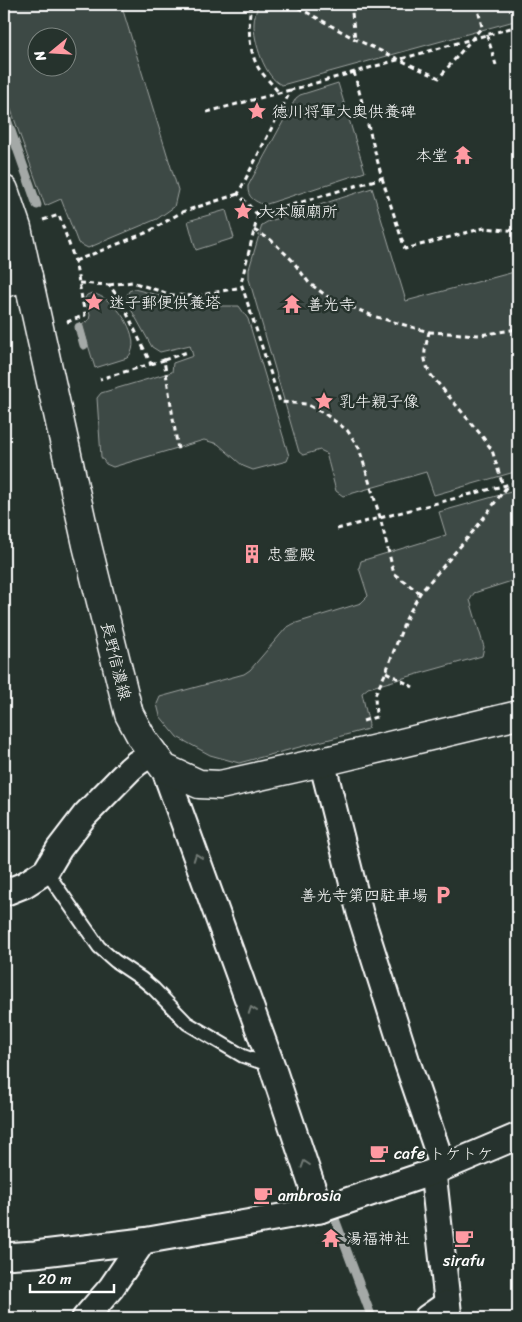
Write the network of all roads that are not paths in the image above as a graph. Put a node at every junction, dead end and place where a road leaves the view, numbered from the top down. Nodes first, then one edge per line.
1 (4, 190) edge
2 (16, 280) edge
3 (518, 715) edge
4 (159, 761) junction
5 (322, 762) junction
6 (46, 871) junction
7 (4, 893) edge
8 (272, 1066) junction
9 (518, 1136) edge
10 (438, 1169) junction
11 (320, 1210) junction
12 (143, 1241) junction
13 (4, 1256) edge
14 (448, 1311) edge
15 (85, 1318) edge
16 (427, 1318) edge

1 - 2 main road, 長野信濃線
2 - 4 main road, 長野信濃線
3 - 5 main road
4 - 5 main road
4 - 6 street
8 -> 4 street
5 - 10 street
6 - 7 street
6 - 8 lane
11 -> 8 street
9 - 10 street
10 - 11 street
10 - 14 street
11 - 12 street
12 - 13 street
12 - 15 street
14 - 16 street

